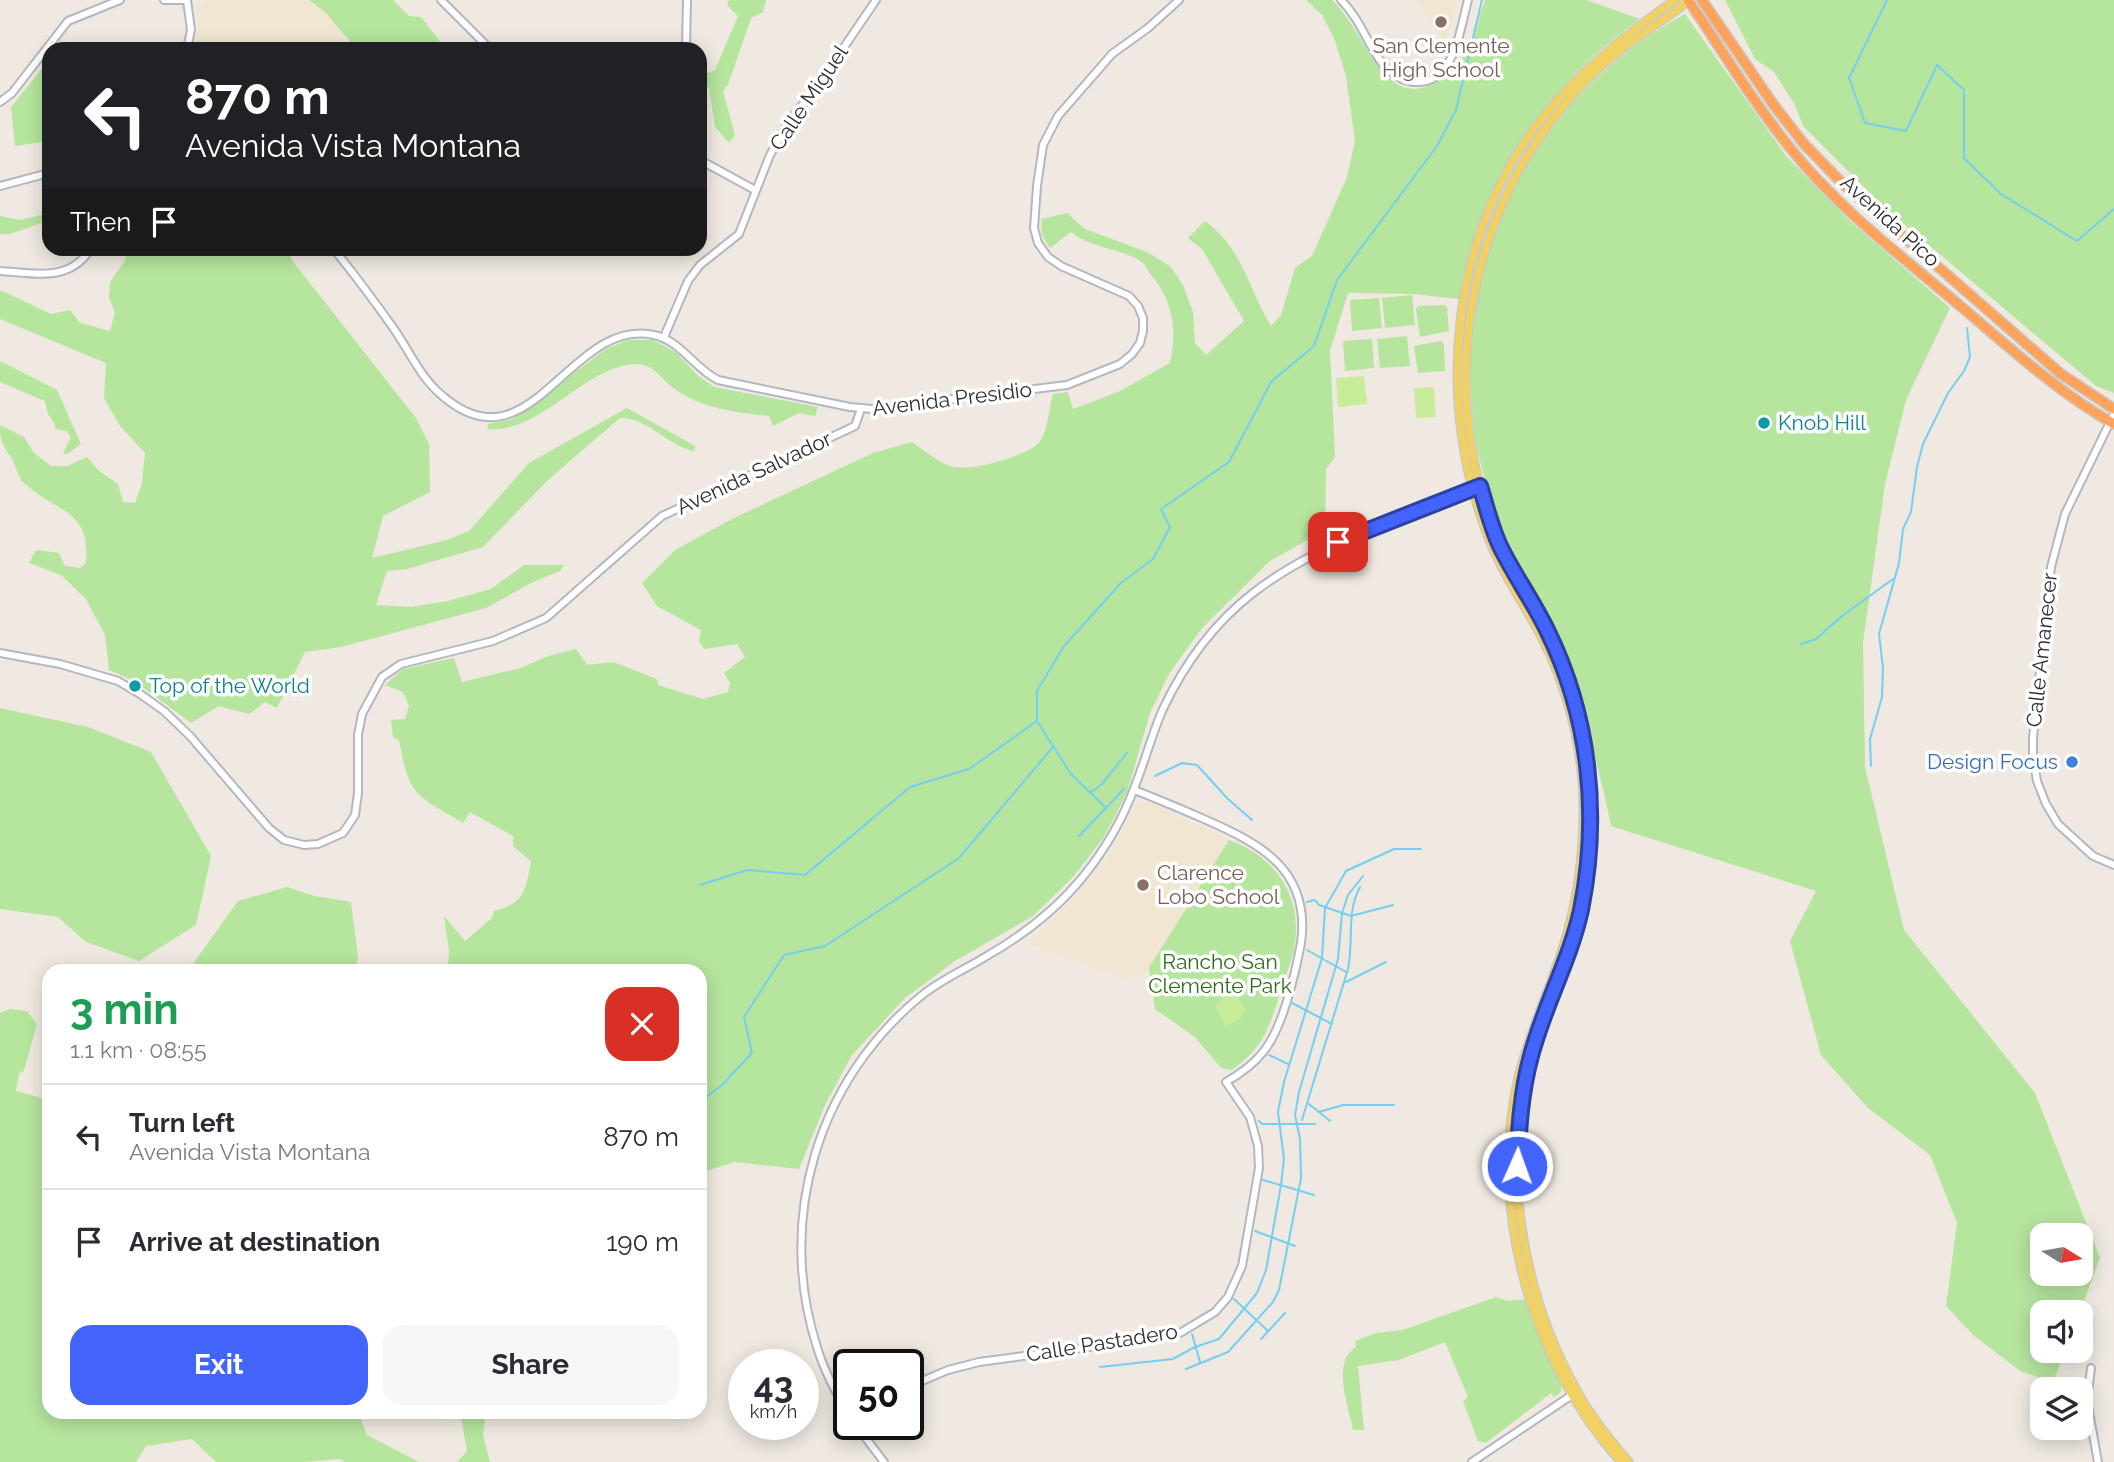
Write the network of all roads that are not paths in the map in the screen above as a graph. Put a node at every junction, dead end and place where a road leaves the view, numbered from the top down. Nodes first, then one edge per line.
1 (120, 0) edge
2 (164, 0) edge
3 (186, 0) edge
4 (441, 0) edge
5 (687, 0) edge
6 (876, 0) edge
7 (1179, 0) edge
8 (1341, 0) edge
9 (1468, 0) edge
10 (1675, 0) edge
11 (1687, 0) edge
12 (1702, 0) edge
13 (52, 42) edge
14 (188, 42) edge
15 (482, 42) edge
16 (686, 42) edge
17 (42, 54) edge
18 (0, 102) edge
19 (707, 164) edge
20 (42, 175) edge
21 (0, 186) edge
22 (755, 190) junction
23 (85, 256) edge
24 (339, 256) edge
25 (0, 271) edge
26 (664, 337) junction
27 (861, 409) junction
28 (2113, 417) edge
29 (1476, 487) junction
30 (0, 653) edge
31 (1134, 790) junction
32 (2114, 865) edge
33 (2091, 1367) dead end
34 (924, 1380) edge
35 (833, 1382) edge
36 (1575, 1393) junction
37 (867, 1440) edge
38 (884, 1462) edge
39 (1472, 1462) edge
40 (1621, 1462) edge
41 (1629, 1462) edge
42 (2098, 1462) edge

1 - 13 street
2 - 3 street
3 - 14 street
4 - 15 street
5 - 16 street
6 - 22 street, Calle Miguel
7 - 27 street, Avenida Presidio
8 - 9 street
10 - 29 main road
11 - 28 highway, Avenida Pico
11 - 29 main road
12 - 28 highway, Avenida Pico
17 - 18 street
19 - 22 street
20 - 21 street
22 - 26 street, Calle Miguel
23 - 25 street
24 - 26 street
26 - 27 street, Avenida Presidio
27 - 30 street, Avenida Salvador
28 - 32 street, Calle Amanecer
29 - 31 street
29 - 36 main road
31 - 34 street, Calle Pastadero
31 - 35 street
33 - 42 street
36 - 39 street
36 - 40 main road
36 - 41 main road
37 - 38 street

